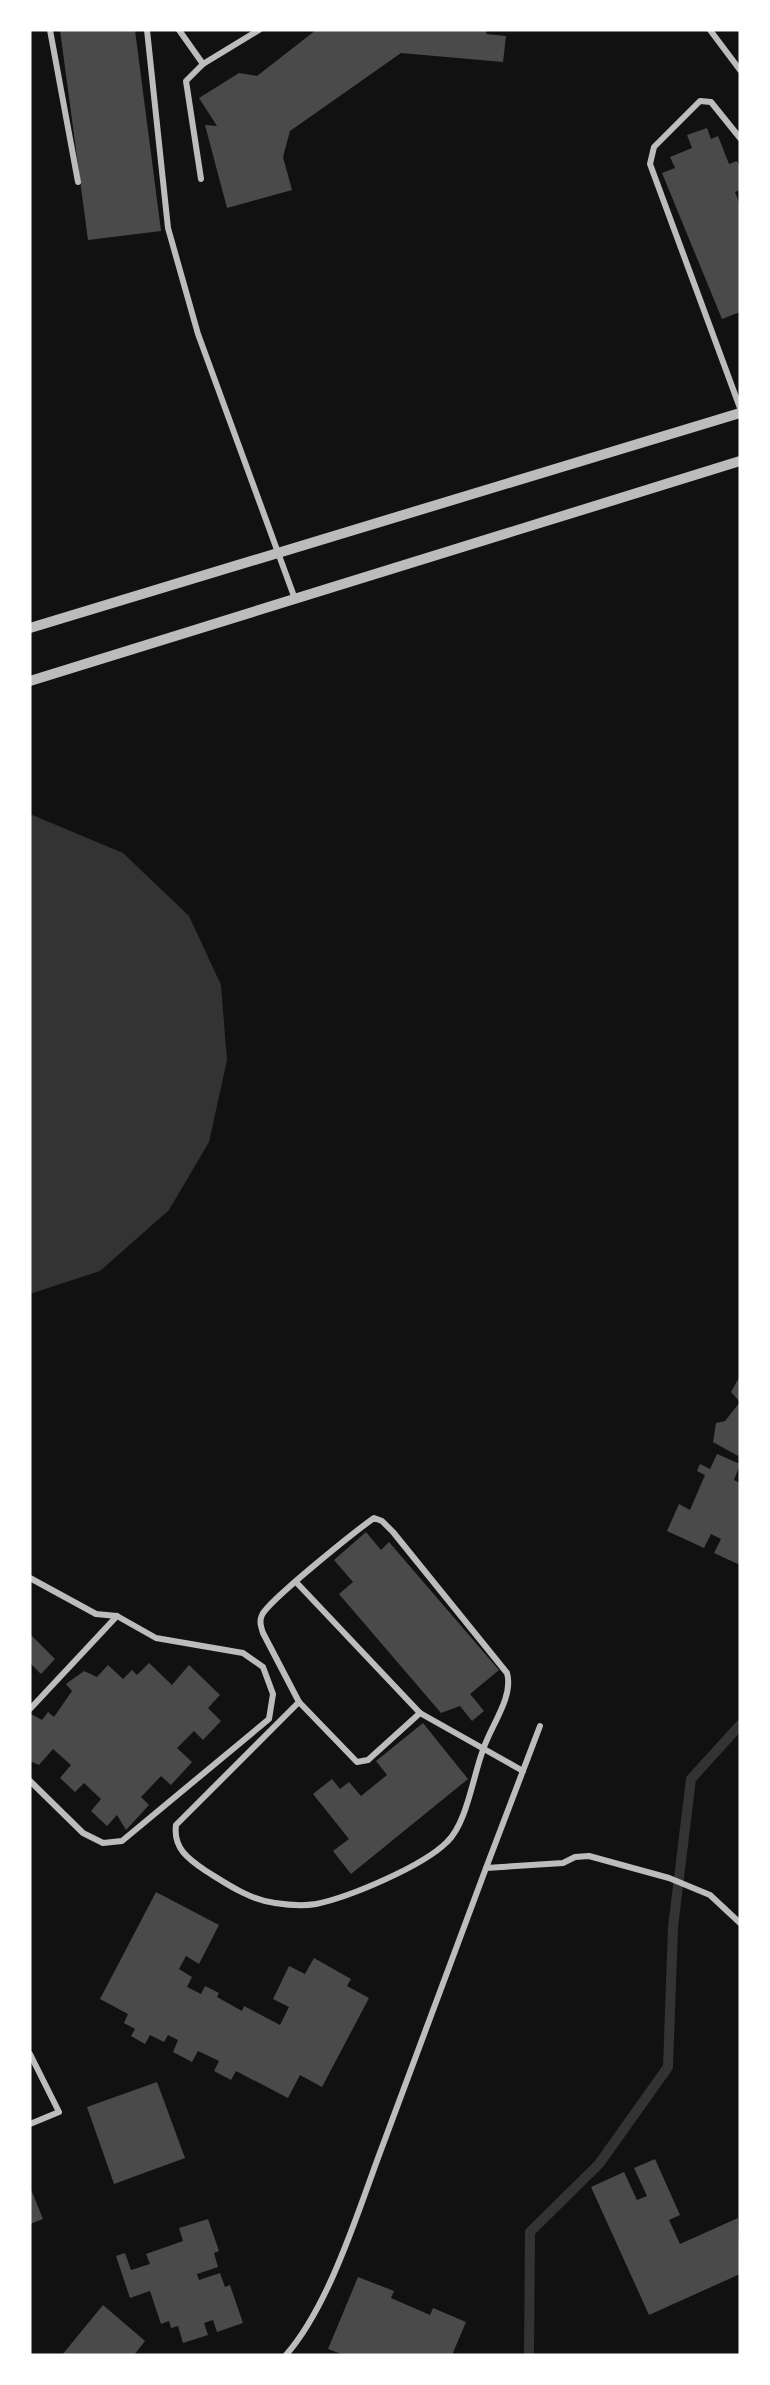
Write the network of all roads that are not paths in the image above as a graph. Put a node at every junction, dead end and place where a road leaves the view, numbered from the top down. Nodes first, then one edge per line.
1 (50, 30) edge
2 (147, 30) edge
3 (179, 30) edge
4 (259, 30) edge
5 (710, 30) edge
6 (203, 64) junction
7 (740, 70) edge
8 (740, 138) edge
9 (201, 179) dead end
10 (78, 182) dead end
11 (740, 408) edge
12 (740, 413) edge
13 (740, 461) edge
14 (277, 552) junction
15 (296, 599) junction
16 (30, 628) edge
17 (30, 681) edge
18 (30, 1578) edge
19 (296, 1582) junction
20 (117, 1616) junction
21 (299, 1702) junction
22 (30, 1709) edge
23 (420, 1713) junction
24 (540, 1726) dead end
25 (483, 1748) junction
26 (523, 1771) junction
27 (30, 1781) edge
28 (486, 1868) junction
29 (740, 1923) edge
30 (30, 2054) edge
31 (30, 2124) edge
32 (286, 2355) edge

1 - 10 street
2 - 14 street
3 - 6 street
4 - 6 street
5 - 7 street
6 - 9 street
8 - 11 street
12 - 14 street
13 - 15 street
14 - 15 street
14 - 16 street
15 - 17 street
18 - 20 street
19 - 21 street
19 - 23 street
19 - 25 street
20 - 22 street
20 - 27 street
21 - 23 street
21 - 25 street
23 - 25 street
24 - 26 street
25 - 26 street
26 - 28 street
28 - 29 street
28 - 32 street
30 - 31 street

